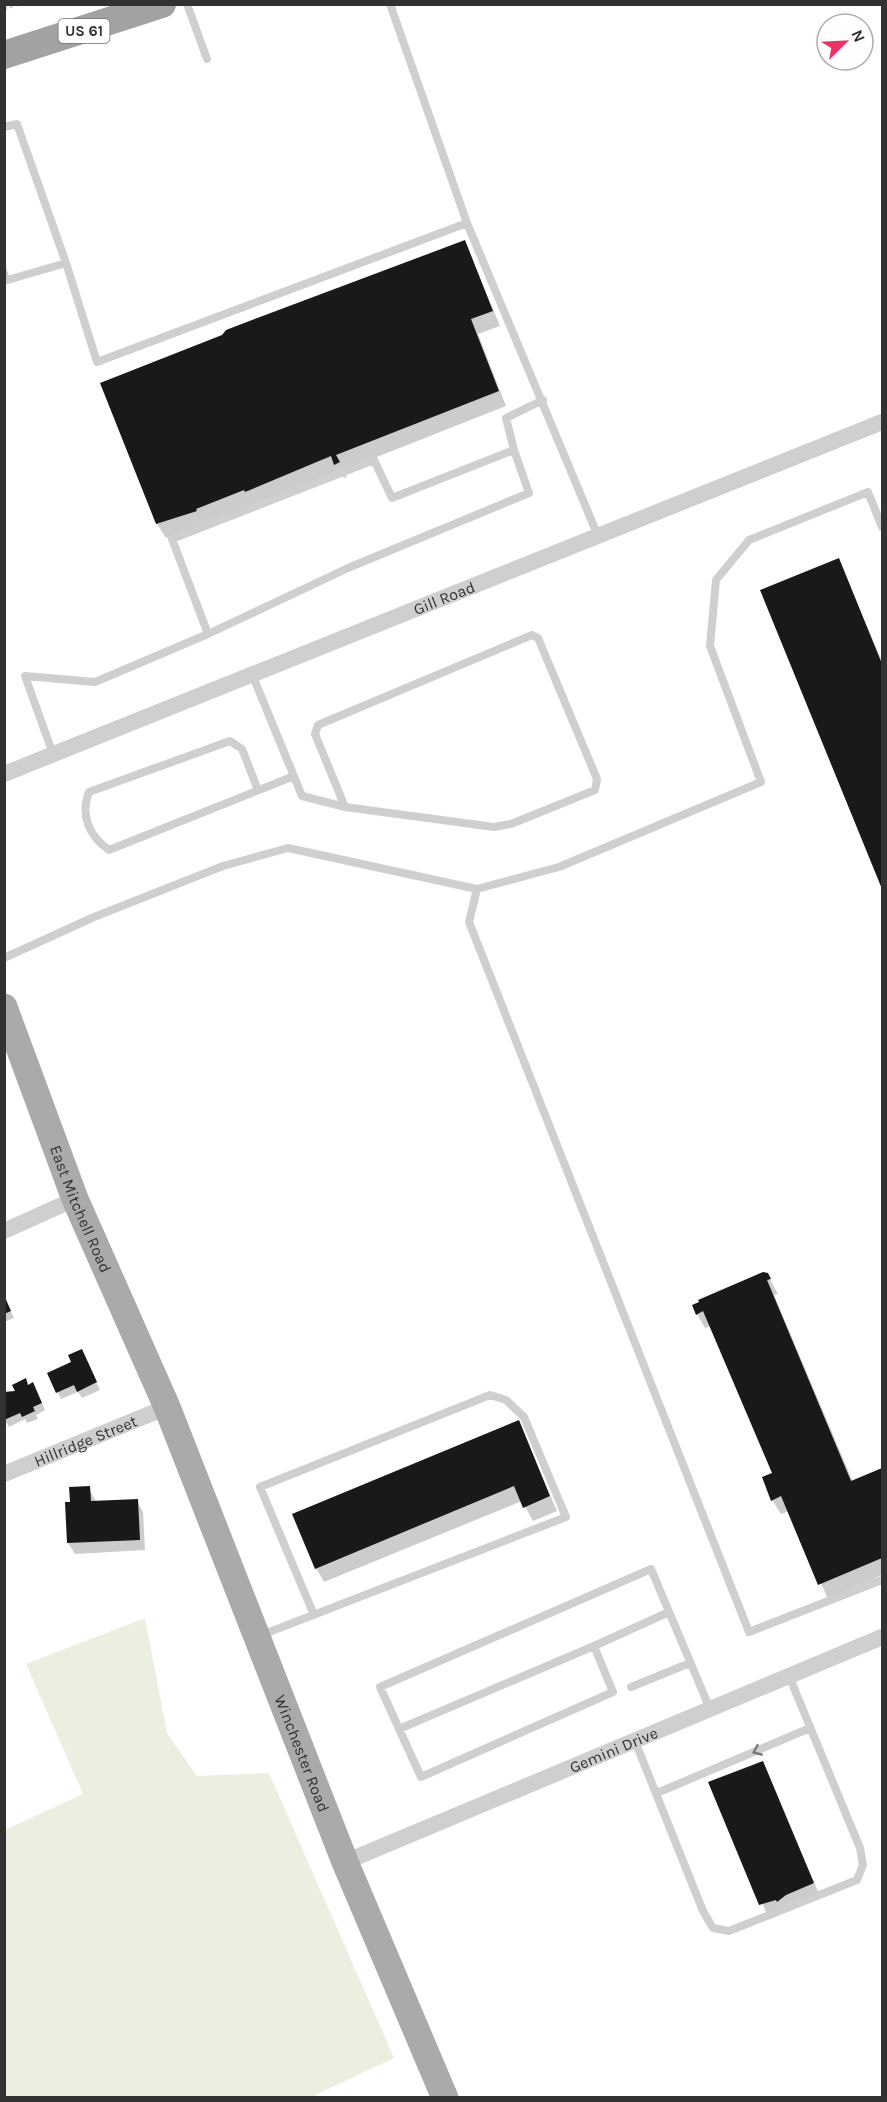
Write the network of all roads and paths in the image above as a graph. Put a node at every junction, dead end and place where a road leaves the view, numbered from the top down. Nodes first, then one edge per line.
1 (19, 4) edge
2 (162, 4) edge
3 (187, 4) edge
4 (390, 4) edge
5 (4, 9) edge
6 (4, 55) edge
7 (207, 59) dead end
8 (4, 127) edge
9 (467, 223) junction
10 (66, 263) junction
11 (4, 281) edge
12 (543, 400) junction
13 (882, 422) edge
14 (514, 450) junction
15 (882, 527) edge
16 (598, 536) junction
17 (208, 634) junction
18 (252, 674) junction
19 (54, 754) junction
20 (4, 774) edge
21 (294, 776) junction
22 (258, 790) junction
23 (345, 807) junction
24 (477, 889) junction
25 (4, 958) edge
26 (4, 1007) edge
27 (75, 1199) junction
28 (4, 1231) edge
29 (167, 1407) junction
30 (4, 1474) edge
31 (882, 1580) edge
32 (669, 1612) junction
33 (314, 1615) junction
34 (257, 1637) junction
35 (881, 1642) edge
36 (594, 1646) junction
37 (690, 1663) junction
38 (789, 1676) junction
39 (631, 1687) dead end
40 (710, 1709) junction
41 (810, 1728) junction
42 (399, 1729) junction
43 (635, 1741) junction
44 (657, 1793) junction
45 (345, 1862) junction
46 (445, 2097) edge

1 - 5 path
2 - 6 highway, US 61
3 - 7 lane
4 - 9 lane
8 - 10 lane
9 - 10 lane
9 - 12 lane
10 - 11 lane
12 - 14 lane
12 - 16 lane
13 - 16 street, Gill Road
14 - 17 lane
14 - 17 lane
15 - 24 lane
16 - 18 street, Gill Road
17 - 19 lane
18 - 19 street, Gill Road
18 - 21 lane
19 - 20 street, Gill Road
21 - 22 lane
21 - 23 lane
22 - 22 lane
23 - 23 lane
24 - 25 lane
24 - 31 lane
26 - 27 main road, East Mitchell Road
27 - 28 street
27 - 29 main road, East Mitchell Road
29 - 30 street, Hillridge Street
29 - 34 main road, Winchester Road
32 - 36 lane
32 - 37 lane
32 - 42 lane
33 - 33 lane
33 - 34 lane
34 - 45 main road, Winchester Road
35 - 38 street, Gemini Drive
36 - 42 lane
36 - 42 lane
37 - 39 lane
37 - 40 lane
38 - 40 street, Gemini Drive
38 - 41 lane
40 - 43 street, Gemini Drive
41 -> 44 lane
41 - 44 lane
43 - 44 lane
43 - 45 street, Gemini Drive
45 - 46 main road, Winchester Road

